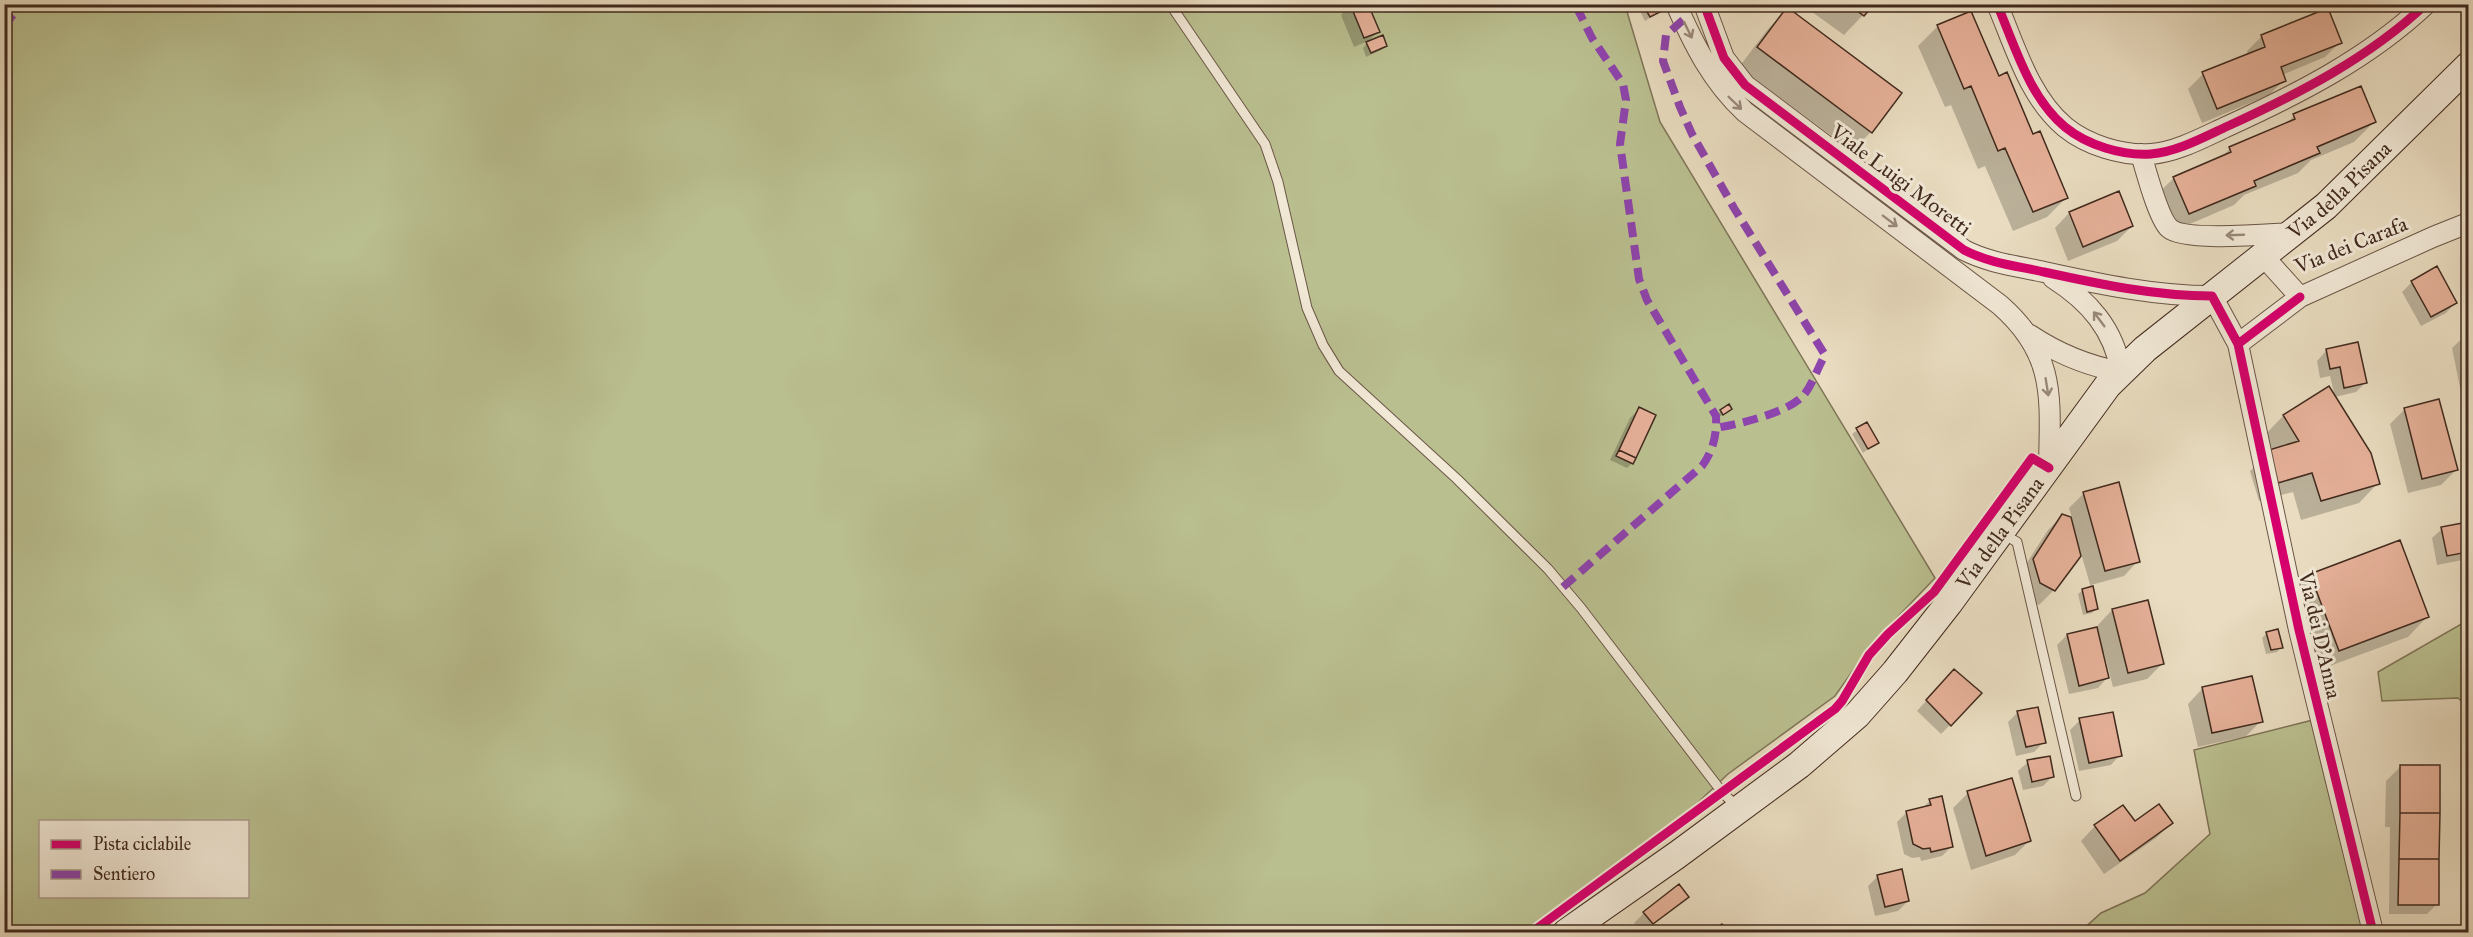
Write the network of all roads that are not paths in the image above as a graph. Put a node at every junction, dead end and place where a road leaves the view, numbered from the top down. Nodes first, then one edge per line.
1 (1170, 4) edge
2 (1676, 4) edge
3 (1704, 4) edge
4 (1997, 4) edge
5 (2426, 4) edge
6 (2469, 66) edge
7 (2140, 154) junction
8 (2469, 224) edge
9 (2293, 233) junction
10 (2264, 256) junction
11 (2043, 272) junction
12 (2212, 296) junction
13 (2300, 297) junction
14 (2028, 333) junction
15 (2238, 344) junction
16 (2121, 372) junction
17 (2049, 468) junction
18 (2001, 534) junction
19 (2076, 796) dead end
20 (1739, 809) junction
21 (1567, 933) edge
22 (2373, 933) edge

1 - 20 lane
2 -> 14 street, Viale Luigi Moretti
3 - 11 street, Viale Luigi Moretti
4 - 7 street
5 - 7 street
6 - 9 main road, Via della Pisana
9 -> 7 street
8 - 13 street, Via dei Carafa
9 - 10 main road, Via della Pisana
10 - 12 main road, Via della Pisana
10 - 13 street, Via dei Carafa
11 - 12 street, Viale Luigi Moretti
16 -> 11 street, Viale Luigi Moretti
12 - 15 street, Via dei D’Anna
12 - 16 main road, Via della Pisana
13 - 15 street
14 - 16 street, Viale Luigi Moretti
14 -> 17 street, Viale Luigi Moretti
15 - 22 street, Via dei D’Anna
16 - 17 main road, Via della Pisana
17 - 18 main road, Via della Pisana
18 - 19 lane
18 - 20 main road, Via della Pisana
20 - 21 main road, Via della Pisana

